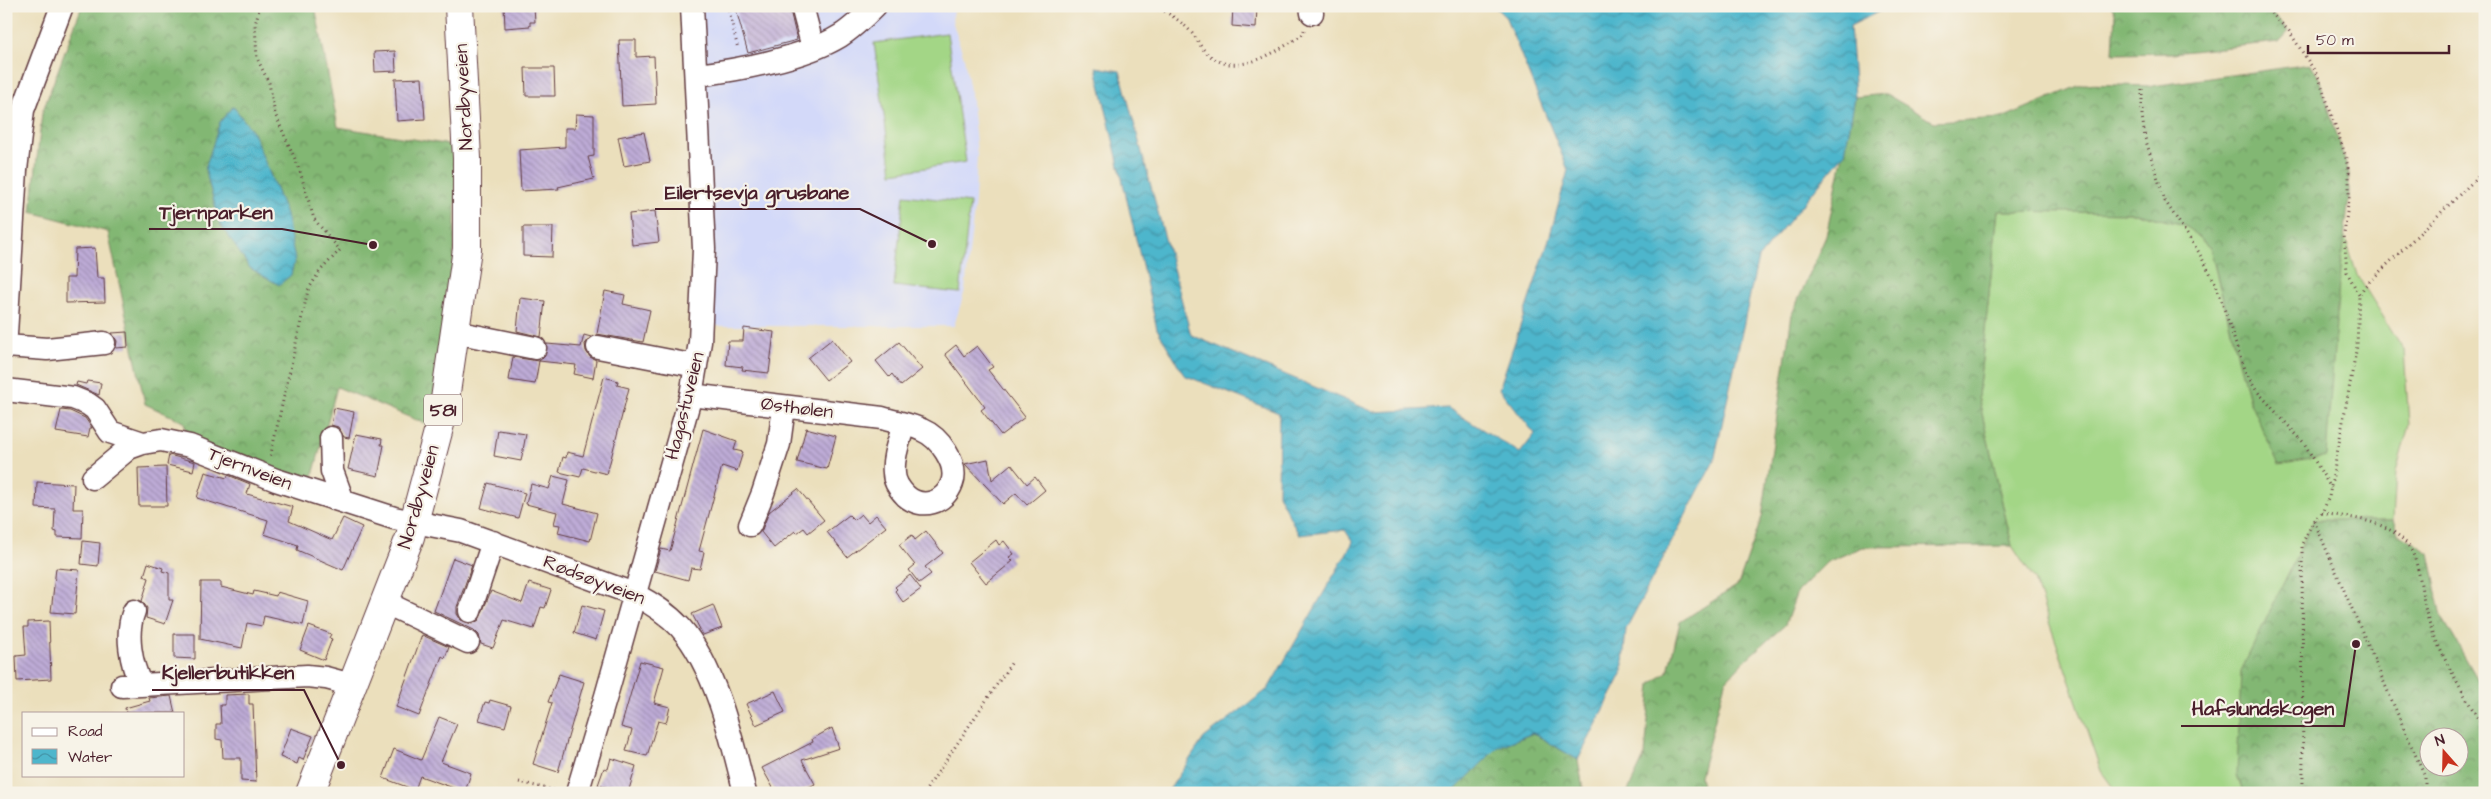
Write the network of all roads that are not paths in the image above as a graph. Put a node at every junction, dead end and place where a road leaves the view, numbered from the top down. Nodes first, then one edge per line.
1 (62, 6) edge
2 (459, 6) edge
3 (692, 6) edge
4 (802, 6) edge
5 (874, 6) edge
6 (813, 48) junction
7 (696, 75) junction
8 (15, 108) edge
9 (455, 332) junction
10 (6, 334) edge
11 (104, 343) dead end
12 (6, 346) edge
13 (598, 347) dead end
14 (535, 348) dead end
15 (696, 366) junction
16 (6, 390) edge
17 (690, 395) junction
18 (784, 407) junction
19 (904, 424) dead end
20 (331, 438) dead end
21 (143, 443) junction
22 (93, 478) dead end
23 (343, 501) junction
24 (415, 522) junction
25 (750, 525) dead end
26 (493, 542) junction
27 (634, 594) junction
28 (384, 602) junction
29 (134, 611) dead end
30 (470, 611) dead end
31 (468, 642) dead end
32 (352, 685) junction
33 (310, 793) edge
34 (577, 793) edge
35 (744, 793) edge

1 - 8 street
2 - 9 main road, Nordbyveien / 581
3 - 7 street, Hagastuveien
4 - 6 street
5 - 6 street
6 - 7 street
7 - 15 street, Hagastuveien
8 - 10 street
9 - 14 street
9 - 24 main road, Nordbyveien / 581
11 - 12 street
13 - 15 street
15 - 17 street, Hagastuveien
16 - 21 street
17 - 18 street, Østhølen
17 - 27 street, Hagastuveien
18 - 19 street, Østhølen
18 - 25 street
20 - 23 street
21 - 22 street, Tjernveien
21 - 23 street, Tjernveien
23 - 24 street, Tjernveien
24 - 26 street, Rødsøyveien
24 - 28 main road, Nordbyveien / 581
26 - 27 street, Rødsøyveien
26 - 30 street
27 - 34 street, Hagastuveien
27 - 35 street, Rødsøyveien
28 - 31 street
28 - 32 main road, Nordbyveien / 581
29 - 32 street
32 - 33 main road, Nordbyveien / 581

